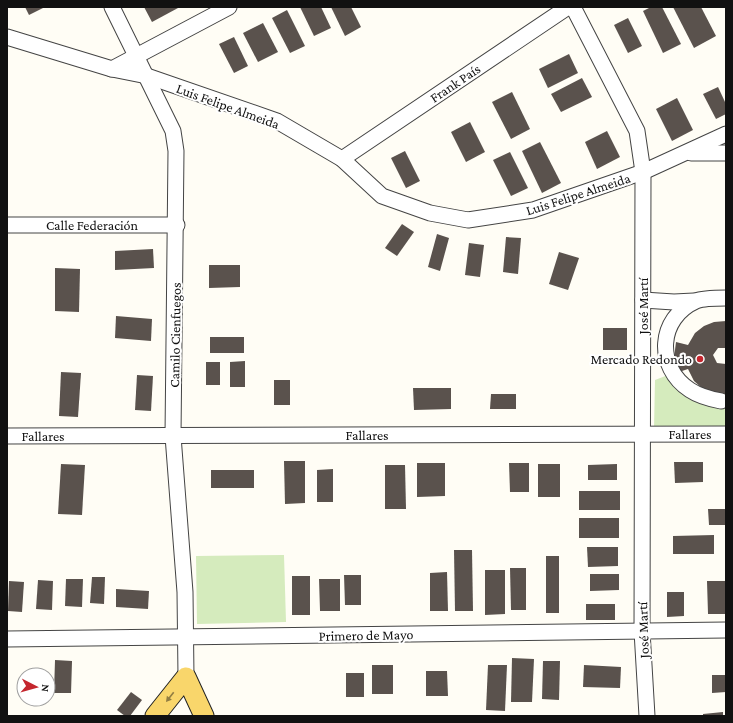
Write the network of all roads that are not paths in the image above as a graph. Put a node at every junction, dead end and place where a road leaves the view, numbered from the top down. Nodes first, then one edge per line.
1 (112, 7) edge
2 (229, 7) edge
3 (568, 7) edge
4 (573, 7) edge
5 (7, 36) edge
6 (137, 56) junction
7 (112, 69) junction
8 (147, 76) junction
9 (726, 134) edge
10 (687, 153) junction
11 (726, 153) edge
12 (342, 159) junction
13 (643, 172) junction
14 (7, 225) edge
15 (176, 225) junction
16 (726, 298) edge
17 (643, 300) junction
18 (697, 300) junction
19 (665, 358) junction
20 (642, 360) junction
21 (721, 401) dead end
22 (642, 434) junction
23 (726, 434) edge
24 (7, 436) edge
25 (173, 436) junction
26 (726, 630) edge
27 (642, 631) junction
28 (185, 637) junction
29 (7, 639) edge
30 (186, 677) junction
31 (155, 716) edge
32 (204, 716) edge
33 (647, 716) edge

1 - 6 street, Camilo Cienfuegos
2 - 6 street
3 - 12 street, Frank País
4 - 13 street, José Martí
5 - 7 street, Luis Felipe Almeida
6 - 7 street
6 - 8 street, Camilo Cienfuegos
7 - 8 street, Luis Felipe Almeida
8 - 12 street, Luis Felipe Almeida
8 - 15 street, Camilo Cienfuegos
9 - 10 street, Luis Felipe Almeida
10 - 11 street
10 - 13 street, Luis Felipe Almeida
12 - 13 street, Luis Felipe Almeida
13 - 17 street, José Martí
14 - 15 street, Calle Federación
15 - 25 street, Camilo Cienfuegos
16 - 18 street
17 - 18 street
17 - 20 street, José Martí
18 - 19 street
19 - 20 street
19 - 21 street
20 - 22 street, José Martí
22 - 23 street, Fallares
22 - 25 street, Fallares
22 - 27 street, José Martí
24 - 25 street, Fallares
25 - 28 street, Camilo Cienfuegos
26 - 27 street, Primero de Mayo
27 - 28 street, Primero de Mayo
27 - 33 street, José Martí
28 - 29 street, Primero de Mayo
28 - 30 street, Camilo Cienfuegos
30 -> 31 main road
30 - 32 main road

